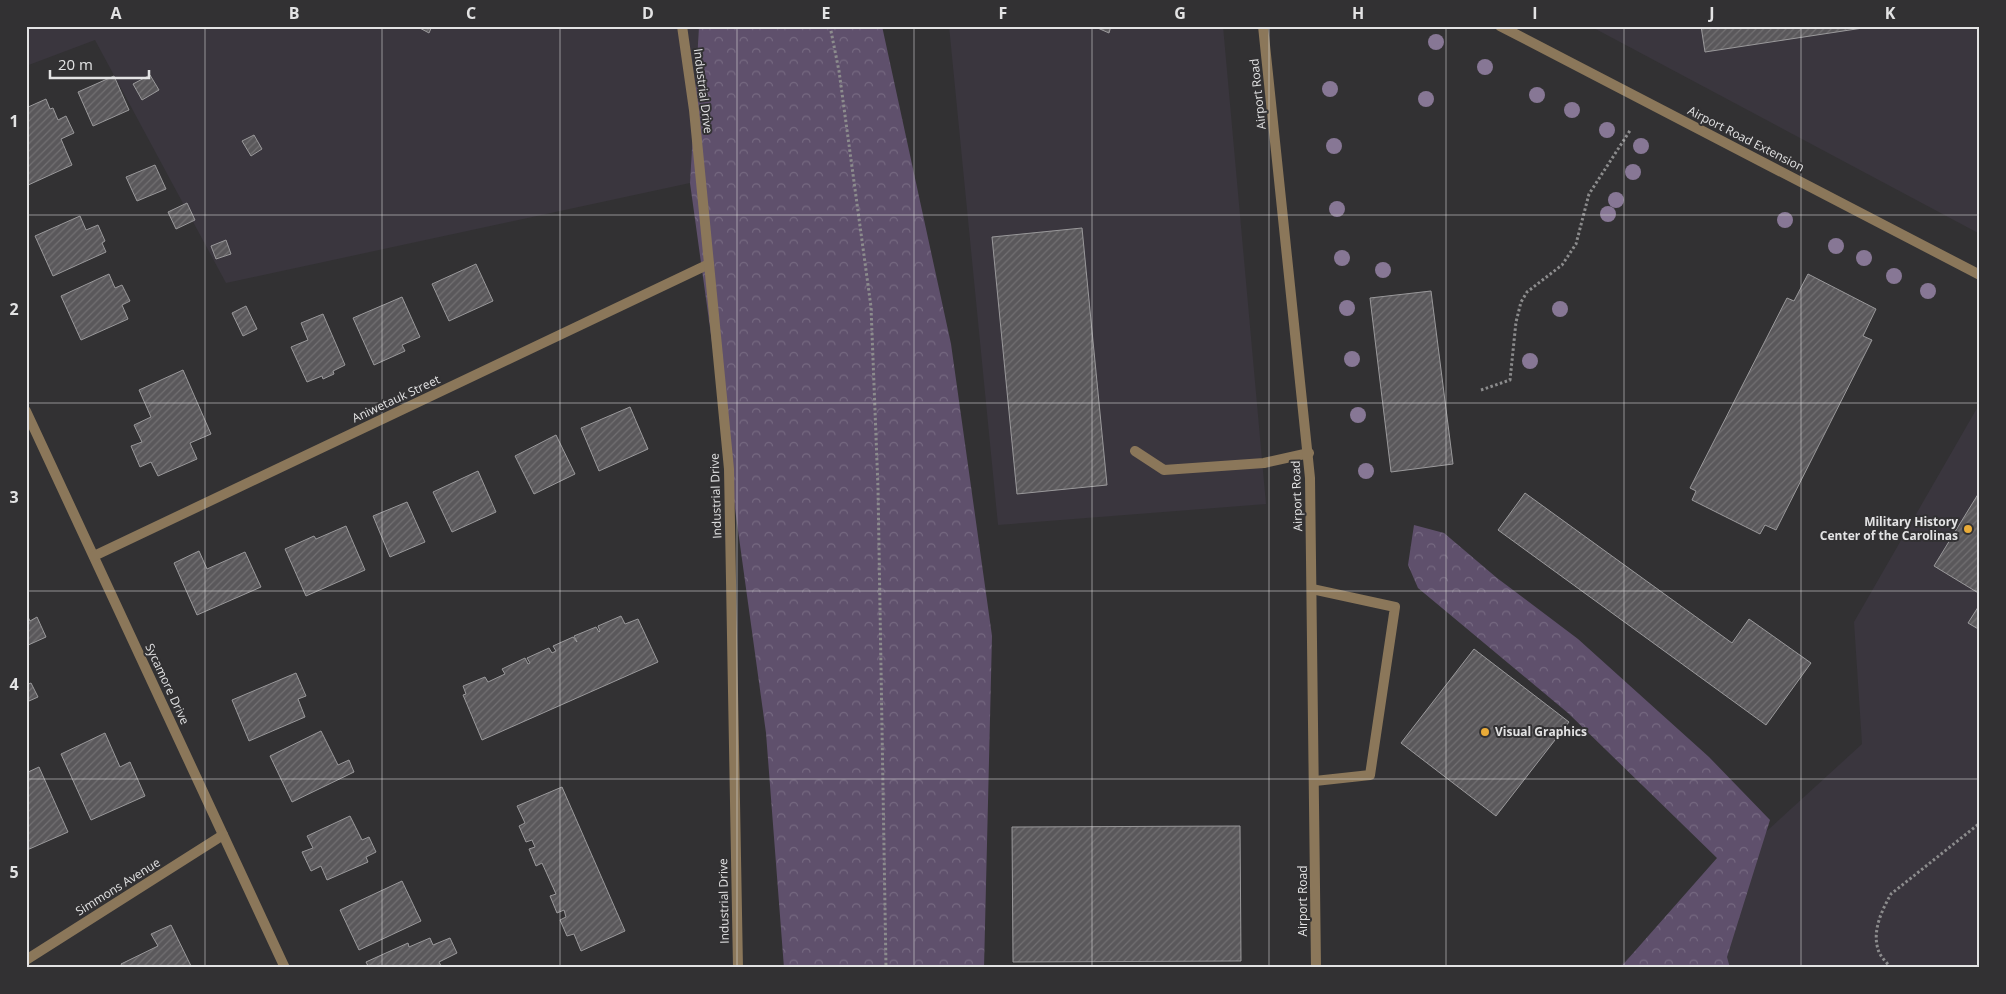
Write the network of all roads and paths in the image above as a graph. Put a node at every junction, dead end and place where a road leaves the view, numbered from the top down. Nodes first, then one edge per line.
1 (682, 26) edge
2 (830, 26) edge
3 (1263, 26) edge
4 (1500, 26) edge
5 (1630, 129) dead end
6 (709, 264) junction
7 (1980, 275) edge
8 (1481, 390) dead end
9 (26, 411) edge
10 (1136, 451) dead end
11 (1308, 453) junction
12 (94, 556) junction
13 (1312, 589) junction
14 (1315, 781) junction
15 (1980, 823) edge
16 (223, 835) junction
17 (26, 960) edge
18 (285, 968) edge
19 (738, 968) edge
20 (886, 968) edge
21 (1316, 968) edge
22 (1891, 968) edge

1 - 6 street, Industrial Drive
2 - 20 path
3 - 11 street, Airport Road
4 - 7 street, Airport Road Extension
5 - 8 path
6 - 12 street, Aniwetauk Street
6 - 19 street, Industrial Drive
9 - 12 street, Sycamore Drive
10 - 11 street
11 - 13 street, Airport Road
12 - 16 street, Sycamore Drive
13 - 14 street, Airport Road
13 - 14 street
14 - 21 street, Airport Road
15 - 22 path
16 - 17 street, Simmons Avenue
16 - 18 street, Sycamore Drive

